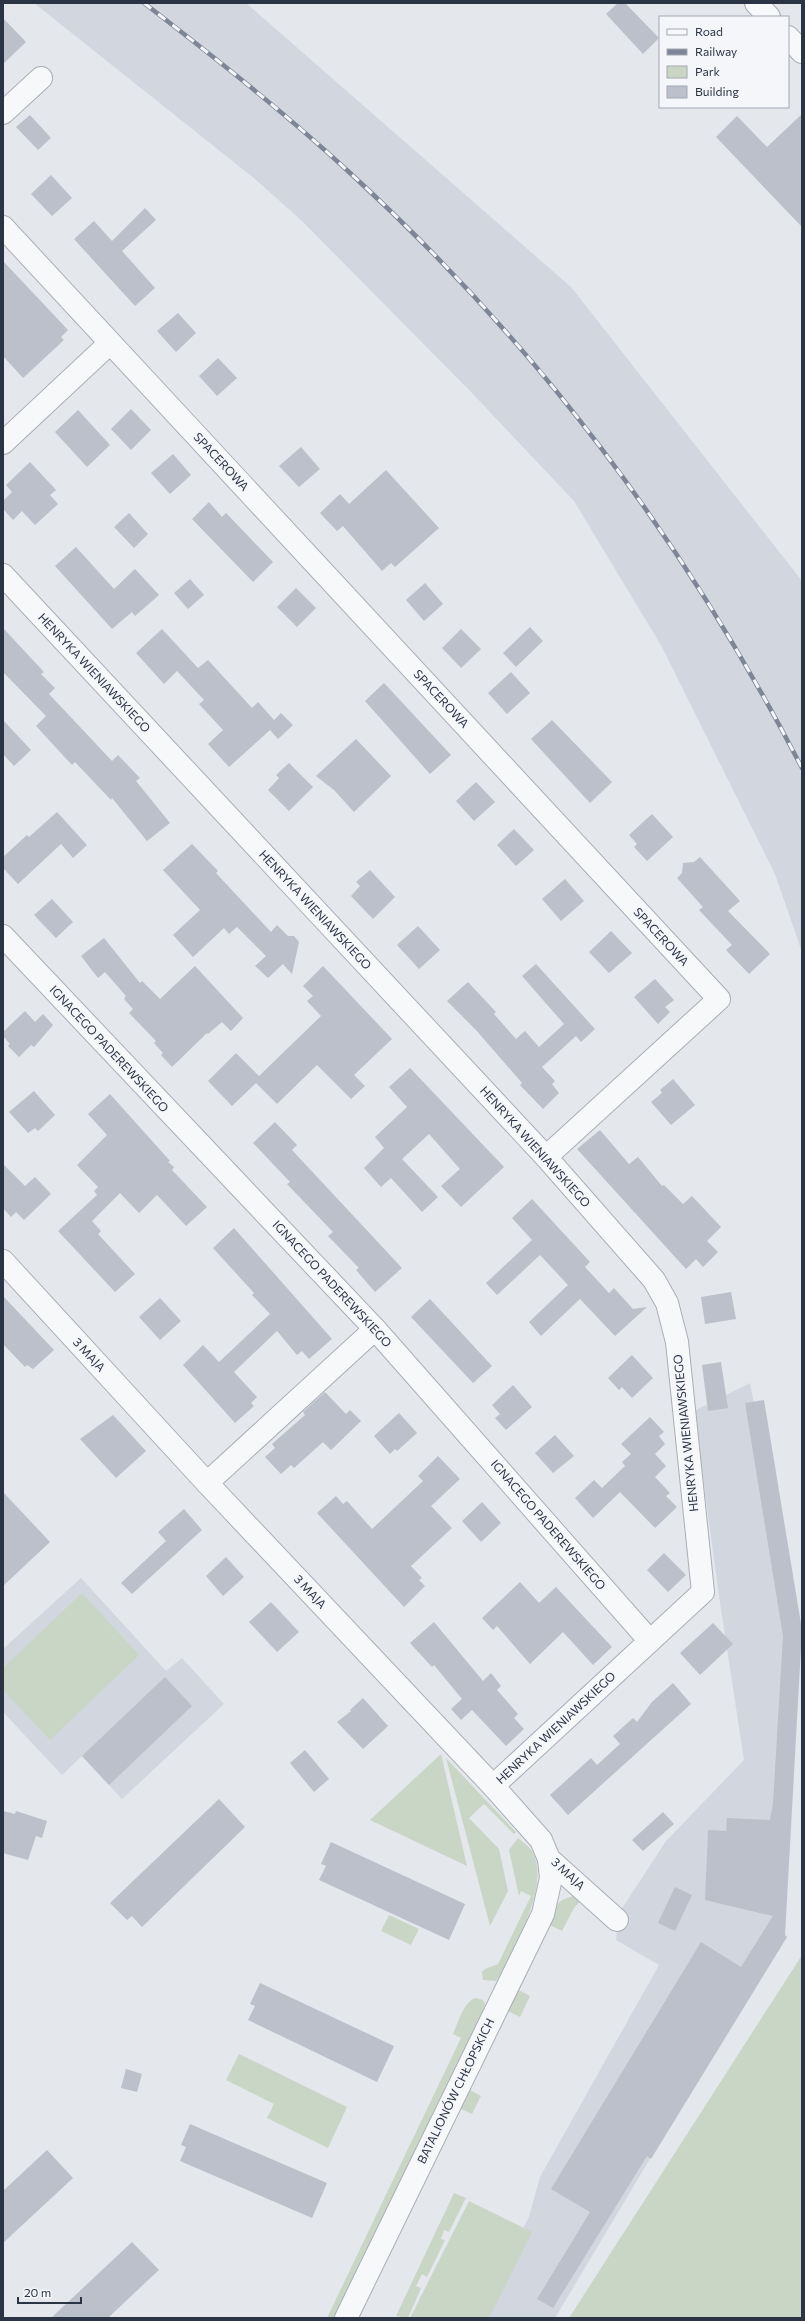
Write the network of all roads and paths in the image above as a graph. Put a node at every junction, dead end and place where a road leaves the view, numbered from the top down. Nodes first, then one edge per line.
1 (756, 3) edge
2 (768, 16) edge
3 (789, 38) edge
4 (802, 52) edge
5 (40, 78) dead end
6 (3, 113) edge
7 (3, 227) edge
8 (110, 343) junction
9 (3, 443) edge
10 (3, 575) edge
11 (3, 936) edge
12 (546, 1157) junction
13 (4, 1264) edge
14 (375, 1329) junction
15 (207, 1483) junction
16 (650, 1641) junction
17 (492, 1786) junction
18 (549, 1859) junction
19 (617, 1920) dead end
20 (346, 2318) edge

1 - 2 street
3 - 4 street
5 - 6 street
7 - 8 street, SPACEROWA
8 - 9 street
8 - 12 street, SPACEROWA
10 - 12 street, HENRYKA WIENIAWSKIEGO
11 - 14 street, IGNACEGO PADEREWSKIEGO
12 - 16 street, HENRYKA WIENIAWSKIEGO
13 - 15 street, 3 MAJA
14 - 15 street
14 - 16 street, IGNACEGO PADEREWSKIEGO
15 - 17 street, 3 MAJA
16 - 17 street, HENRYKA WIENIAWSKIEGO
17 - 18 street, 3 MAJA
18 - 19 street, 3 MAJA
18 - 20 street, BATALIONÓW CHŁOPSKICH

